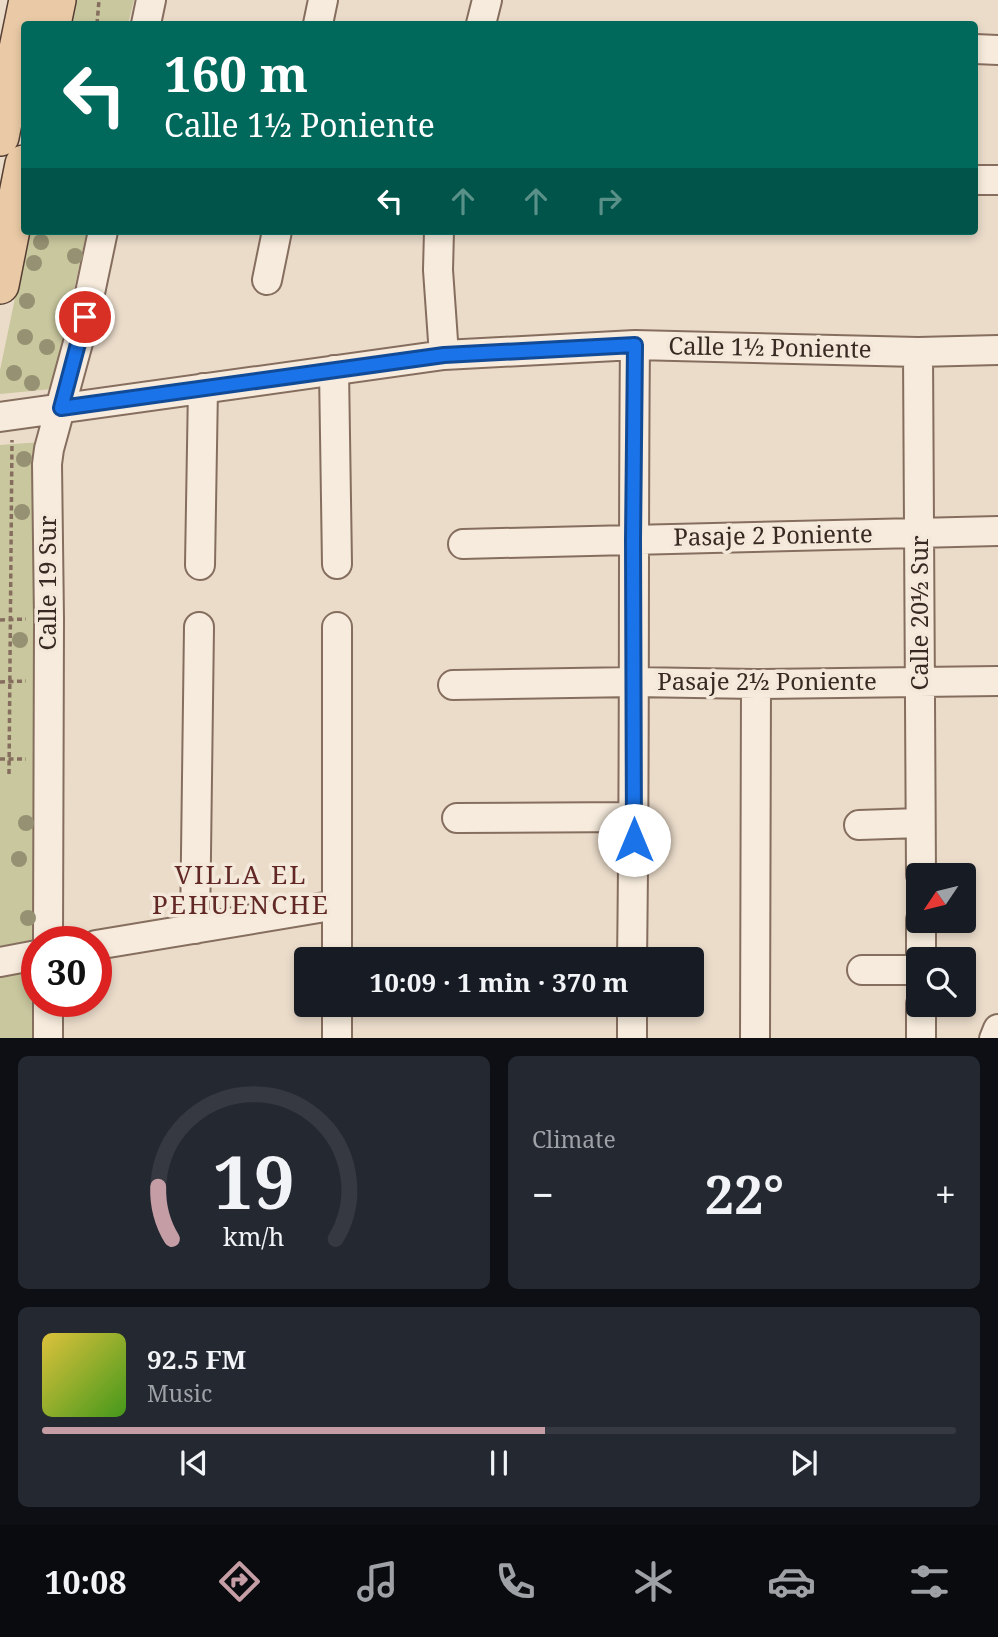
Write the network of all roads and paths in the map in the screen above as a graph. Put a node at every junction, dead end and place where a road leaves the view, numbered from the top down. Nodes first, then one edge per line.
1 (28, 0) edge
2 (57, 0) edge
3 (99, 0) edge
4 (151, 0) edge
5 (323, 0) edge
6 (487, 0) edge
7 (24, 21) edge
8 (53, 21) edge
9 (97, 21) edge
10 (147, 21) edge
11 (319, 21) edge
12 (482, 21) edge
13 (21, 39) edge
14 (978, 49) edge
15 (998, 50) edge
16 (11, 95) edge
17 (0, 137) edge
18 (21, 179) edge
19 (978, 180) edge
20 (998, 180) edge
21 (102, 235) edge
22 (276, 235) edge
23 (439, 235) edge
24 (267, 280) dead end
25 (0, 285) edge
26 (635, 345) junction
27 (998, 351) edge
28 (918, 352) junction
29 (444, 355) junction
30 (334, 370) junction
31 (202, 388) junction
32 (61, 408) junction
33 (6, 416) edge
34 (998, 531) edge
35 (919, 533) junction
36 (633, 540) junction
37 (463, 544) dead end
38 (337, 564) dead end
39 (200, 565) dead end
40 (199, 627) dead end
41 (337, 627) dead end
42 (998, 681) edge
43 (634, 682) junction
44 (920, 682) junction
45 (757, 684) junction
46 (453, 685) dead end
47 (9, 774) dead end
48 (635, 817) junction
49 (457, 818) dead end
50 (920, 823) junction
51 (859, 825) dead end
52 (921, 863) edge
53 (337, 905) junction
54 (48, 926) edge
55 (195, 929) junction
56 (112, 942) edge
57 (337, 947) edge
58 (632, 947) edge
59 (21, 958) edge
60 (0, 962) edge
61 (862, 970) dead end
62 (906, 970) edge
63 (48, 1017) edge
64 (337, 1017) edge
65 (632, 1017) edge
66 (921, 1017) edge
67 (998, 1029) edge
68 (48, 1038) edge
69 (337, 1038) edge
70 (632, 1038) edge
71 (755, 1038) edge
72 (921, 1038) edge
73 (993, 1038) edge

1 - 7 main road
2 - 8 main road
3 - 9 path
4 - 10 street
5 - 11 street
6 - 12 street
13 - 16 main road
14 - 15 street
16 - 17 main road
18 - 25 main road
19 - 20 street
21 - 32 street, Calle 19 Sur
22 - 24 street
23 - 29 street
26 - 28 street, Calle 1½ Poniente
26 - 29 street, Calle 1½ Poniente
26 - 36 street
27 - 28 street, Calle 1½ Poniente
28 - 35 street, Calle 20½ Sur
29 - 30 street, Calle 1½ Poniente
30 - 31 street, Calle 1½ Poniente
30 - 38 street
31 - 32 street, Calle 1½ Poniente
31 - 39 street
32 - 33 street, Calle 1½ Poniente
32 - 54 street, Calle 19 Sur
33 - 47 path
34 - 35 street, Pasaje 2 Poniente
35 - 36 street, Pasaje 2 Poniente
35 - 44 street, Calle 20½ Sur
36 - 37 street, Pasaje 2 Poniente
36 - 43 street
40 - 55 street
41 - 53 street
42 - 44 street, Pasaje 2½ Poniente
43 - 45 street, Pasaje 2½ Poniente
43 - 46 street, Pasaje 2½ Poniente
43 - 48 street
44 - 45 street, Pasaje 2½ Poniente
44 - 50 street, Calle 20½ Sur
45 - 71 street
48 - 49 street
48 - 58 street
50 - 51 street
50 - 52 street, Calle 20½ Sur
53 - 55 street
53 - 57 street
55 - 56 street
59 - 60 street
61 - 62 street
63 - 68 street
64 - 69 street
65 - 70 street
66 - 72 street
67 - 73 street

